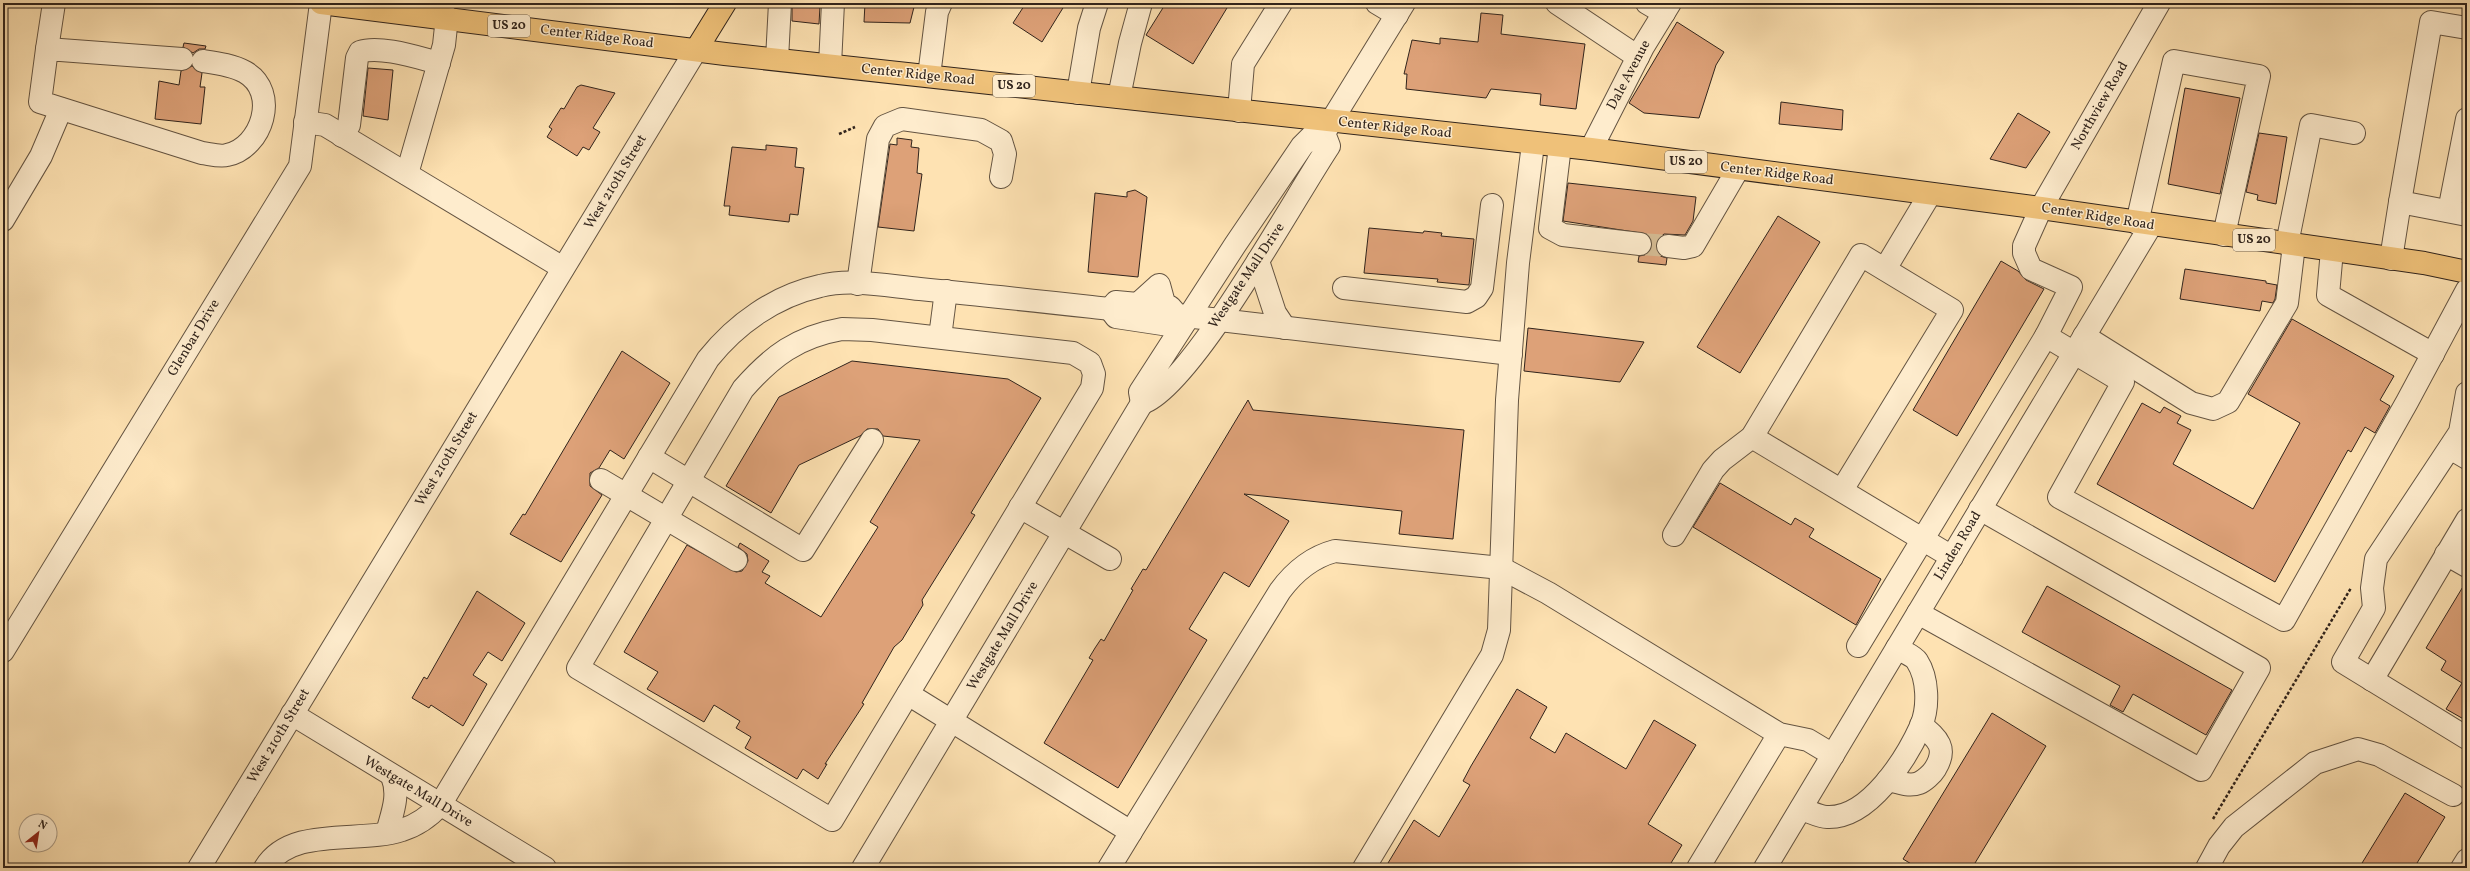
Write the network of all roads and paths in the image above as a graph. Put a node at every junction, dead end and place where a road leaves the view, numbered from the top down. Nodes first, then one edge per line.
1 (54, 3) edge
2 (321, 3) edge
3 (724, 3) edge
4 (780, 3) edge
5 (833, 3) edge
6 (941, 3) edge
7 (1097, 3) edge
8 (1141, 3) edge
9 (1281, 3) edge
10 (1377, 3) edge
11 (1556, 3) edge
12 (2159, 3) edge
13 (1660, 6) edge
14 (1400, 9) edge
15 (441, 12) edge
16 (2467, 28) edge
17 (47, 49) junction
18 (696, 50) junction
19 (1638, 57) junction
20 (182, 59) dead end
21 (777, 59) junction
22 (203, 61) dead end
23 (439, 63) junction
24 (830, 65) junction
25 (929, 76) junction
26 (1078, 93) junction
27 (1119, 98) junction
28 (61, 109) junction
29 (1239, 111) junction
30 (2467, 119) edge
31 (305, 122) junction
32 (855, 126) dead end
33 (1328, 127) junction
34 (2354, 133) dead end
35 (839, 134) dead end
36 (342, 136) junction
37 (1533, 144) junction
38 (1560, 146) junction
39 (1590, 149) junction
40 (1738, 169) junction
41 (407, 174) junction
42 (1001, 177) dead end
43 (1930, 194) junction
44 (2400, 202) junction
45 (1492, 205) dead end
46 (2041, 208) junction
47 (2458, 213) edge
48 (3, 220) edge
49 (1523, 222) junction
50 (2144, 224) junction
51 (1549, 225) junction
52 (2224, 235) junction
53 (1640, 244) tunnel mouth
54 (2291, 245) junction
55 (1668, 246) tunnel mouth
56 (2332, 250) junction
57 (2391, 259) junction
58 (1258, 261) junction
59 (563, 268) junction
60 (1885, 269) junction
61 (2467, 272) edge
62 (858, 284) junction
63 (1344, 288) dead end
64 (2467, 290) edge
65 (946, 292) junction
66 (1110, 310) junction
67 (1177, 313) junction
68 (1218, 320) junction
69 (1285, 328) junction
70 (2046, 336) junction
71 (940, 337) junction
72 (2079, 345) junction
73 (1511, 354) junction
74 (2433, 354) junction
75 (2467, 392) edge
76 (1142, 403) junction
77 (2004, 404) junction
78 (2465, 416) edge
79 (2032, 423) junction
80 (1752, 437) junction
81 (872, 440) dead end
82 (2458, 453) edge
83 (649, 457) junction
84 (601, 480) dead end
85 (688, 481) junction
86 (1842, 490) junction
87 (627, 494) junction
88 (1020, 507) junction
89 (1980, 509) junction
90 (667, 517) junction
91 (2467, 520) edge
92 (1064, 533) junction
93 (1674, 535) dead end
94 (1923, 539) junction
95 (2446, 554) junction
96 (1952, 557) junction
97 (1110, 559) dead end
98 (736, 560) dead end
99 (2467, 566) edge
100 (1501, 568) junction
101 (2354, 583) dead end
102 (1918, 613) junction
103 (1858, 646) dead end
104 (1897, 648) junction
105 (3, 651) edge
106 (2372, 680) junction
107 (908, 694) junction
108 (292, 714) junction
109 (951, 722) junction
110 (1921, 725) junction
111 (1779, 734) junction
112 (2467, 738) edge
113 (1833, 754) junction
114 (392, 776) junction
115 (1888, 780) junction
116 (2453, 795) dead end
117 (440, 805) junction
118 (1801, 809) junction
119 (1131, 832) junction
120 (387, 833) junction
121 (2227, 836) junction
122 (2467, 860) edge
123 (199, 868) edge
124 (265, 868) edge
125 (544, 868) edge
126 (863, 868) edge
127 (1109, 868) edge
128 (1364, 868) edge
129 (1698, 868) edge
130 (1765, 868) edge
131 (2207, 868) edge
132 (2462, 868) edge

1 - 17 street
2 - 15 main road, Center Ridge Road / US 20
2 - 31 street, Glenbar Drive
3 - 18 main road
4 - 21 street
5 - 24 street
6 - 25 street
7 - 26 street
8 - 27 street
9 - 29 street
10 - 14 street
11 - 19 street
12 - 46 street, Northview Road
13 - 19 street, Dale Avenue
14 - 33 street
15 - 18 main road, Center Ridge Road / US 20
15 - 23 street
16 - 44 street
17 - 20 street
17 - 28 street
18 - 21 main road, Center Ridge Road / US 20
18 - 59 street, West 210th Street
19 - 39 street, Dale Avenue
21 - 24 main road, Center Ridge Road / US 20
22 - 28 street
23 - 36 street
23 - 41 street
24 - 25 main road, Center Ridge Road / US 20
25 - 26 main road, Center Ridge Road / US 20
26 - 27 main road, Center Ridge Road / US 20
27 - 29 main road, Center Ridge Road / US 20
28 - 48 street
29 - 33 main road, Center Ridge Road / US 20
30 - 47 street
31 - 36 street
31 - 105 street, Glenbar Drive
32 - 35 path
33 - 37 main road, Center Ridge Road / US 20
33 - 58 street, Westgate Mall Drive
33 - 67 street, Westgate Mall Drive
34 - 54 street
36 - 41 street
37 - 38 main road, Center Ridge Road / US 20
37 - 49 street
38 - 39 main road, Center Ridge Road / US 20
38 - 51 street
39 - 40 main road, Center Ridge Road / US 20
40 - 43 main road, Center Ridge Road / US 20
40 - 55 street
41 - 59 street
42 - 62 street
43 - 46 main road, Center Ridge Road / US 20
43 - 60 street
44 - 47 street
44 - 57 street
45 - 63 street
46 - 50 main road, Center Ridge Road / US 20
46 - 70 street, Northview Road
49 - 51 street
49 - 73 street
50 - 52 main road, Center Ridge Road / US 20
50 - 52 street, Linden Road
50 - 72 street, Linden Road
51 - 53 street
52 - 54 main road, Center Ridge Road / US 20
54 - 56 main road, Center Ridge Road / US 20
54 - 72 street
56 - 57 main road, Center Ridge Road / US 20
56 - 74 street
57 - 61 main road, Center Ridge Road / US 20
58 - 68 street, Westgate Mall Drive
58 - 69 street
59 - 108 street, West 210th Street
60 - 80 street
60 - 86 street
62 - 65 street
62 - 83 street
64 - 74 street
65 - 66 street
65 - 71 street
66 - 67 street
66 - 67 street
67 - 68 street
67 - 76 street, Westgate Mall Drive
68 - 69 street
68 - 76 street, Westgate Mall Drive
69 - 73 street
70 - 72 street
70 - 77 street
71 - 85 street
71 - 88 street
72 - 74 street
72 - 79 street, Linden Road
73 - 100 street
75 - 78 street
76 - 92 street, Westgate Mall Drive
77 - 79 street
77 - 94 street
78 - 82 street
79 - 89 street, Linden Road
80 - 86 street
80 - 93 street
81 - 85 street
82 - 106 street
83 - 85 street
83 - 87 street
84 - 87 street
85 - 90 street
86 - 94 street
87 - 90 street
87 - 117 street
88 - 92 street
88 - 107 street
89 - 96 street, Linden Road
89 - 102 street
90 - 98 street
90 - 107 street
91 - 95 street
92 - 97 street
92 - 109 street, Westgate Mall Drive
94 - 96 street
94 - 103 street
95 - 99 street
95 - 106 street
96 - 102 street, Linden Road
100 - 111 street
100 - 119 street
100 - 128 street
101 - 121 path
102 - 104 street, Linden Road
104 - 110 street
104 - 113 street, Linden Road
106 - 112 street
107 - 109 street
108 - 114 street, Westgate Mall Drive
108 - 123 street, West 210th Street
109 - 119 street
109 - 126 street, Westgate Mall Drive
110 - 115 street
110 - 115 street
111 - 113 street
111 - 129 street
113 - 118 street, Linden Road
114 - 117 street, Westgate Mall Drive
114 - 120 street
115 - 118 street
116 - 121 street
117 - 120 street
117 - 125 street, Westgate Mall Drive
118 - 130 street, Linden Road
119 - 127 street
120 - 124 street
121 - 131 street
122 - 132 street

